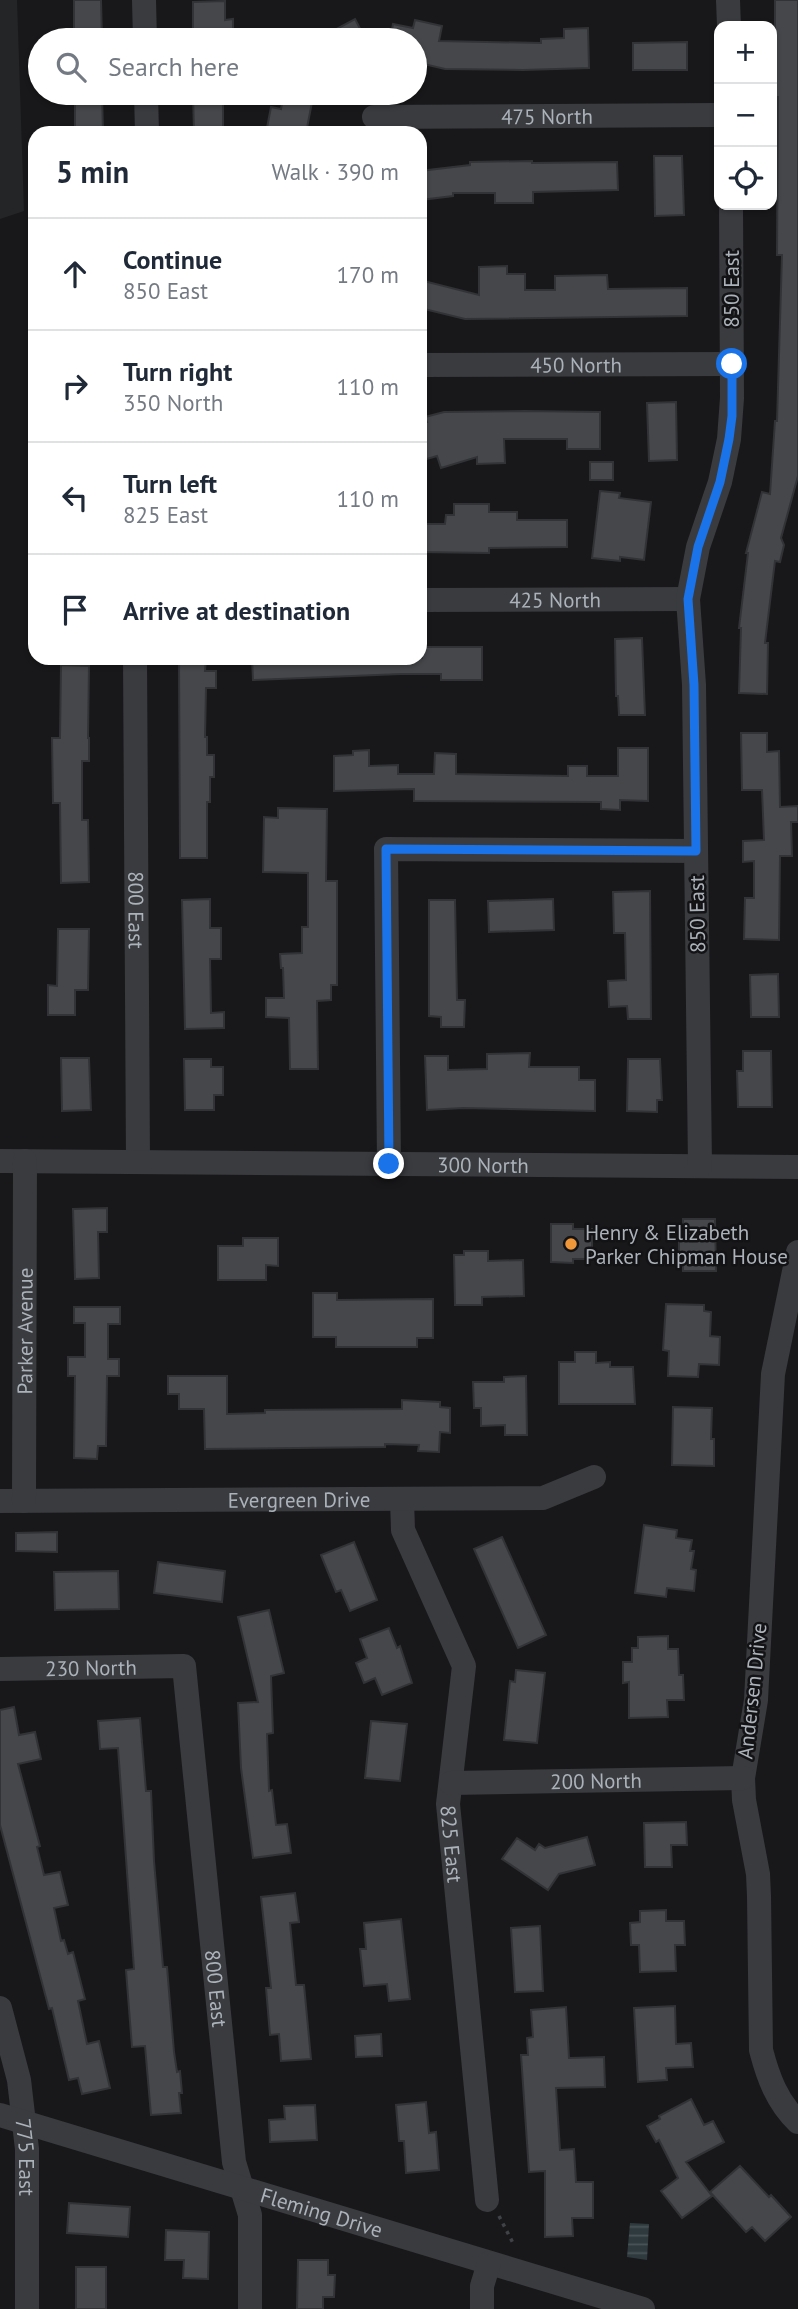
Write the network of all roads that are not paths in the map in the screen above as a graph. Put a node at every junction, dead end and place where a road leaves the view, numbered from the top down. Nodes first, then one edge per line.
1 (144, 0) edge
2 (728, 0) edge
3 (729, 21) edge
4 (145, 28) edge
5 (146, 105) edge
6 (714, 115) edge
7 (374, 117) dead end
8 (147, 126) edge
9 (731, 210) edge
10 (732, 364) junction
11 (427, 365) edge
12 (688, 599) junction
13 (427, 600) edge
14 (135, 665) edge
15 (696, 851) junction
16 (0, 1161) edge
17 (25, 1161) junction
18 (138, 1163) junction
19 (389, 1164) junction
20 (700, 1166) junction
21 (798, 1167) edge
22 (798, 1252) edge
23 (594, 1477) dead end
24 (402, 1499) junction
25 (12, 1501) edge
26 (184, 1667) joint
27 (0, 1669) edge
28 (743, 1778) junction
29 (451, 1783) junction
30 (0, 2008) edge
31 (0, 2115) edge
32 (24, 2122) junction
33 (798, 2122) edge
34 (242, 2189) junction
35 (487, 2200) dead end
36 (489, 2263) junction
37 (27, 2309) edge
38 (250, 2309) edge
39 (482, 2309) edge
40 (643, 2309) edge

1 - 4 street
2 - 3 street
5 - 8 street
6 - 7 street, 475 North
9 - 10 street, 850 East
10 - 11 street, 450 North
10 - 12 street, 850 East
12 - 13 street, 425 North
12 - 15 street, 850 East
14 - 18 street, 800 East
15 - 19 street
15 - 20 street, 850 East
16 - 17 street, 300 North
17 - 18 street, 300 North
17 - 25 street, Parker Avenue
18 - 19 street, 300 North
19 - 20 street, 300 North
20 - 21 street, 300 North
22 - 28 street, Andersen Drive
23 - 24 street, Evergreen Drive
24 - 25 street, Evergreen Drive
24 - 29 street, 825 East
26 - 27 street, 230 North
26 - 34 street, 800 East
28 - 29 street, 200 North
28 - 33 street, Andersen Drive
29 - 35 street, 825 East
30 - 32 street, 775 East
31 - 32 street, Fleming Drive
32 - 34 street, Fleming Drive
32 - 37 street, 775 East
34 - 36 street, Fleming Drive
34 - 38 street, 800 East
36 - 39 street
36 - 40 street, Fleming Drive

